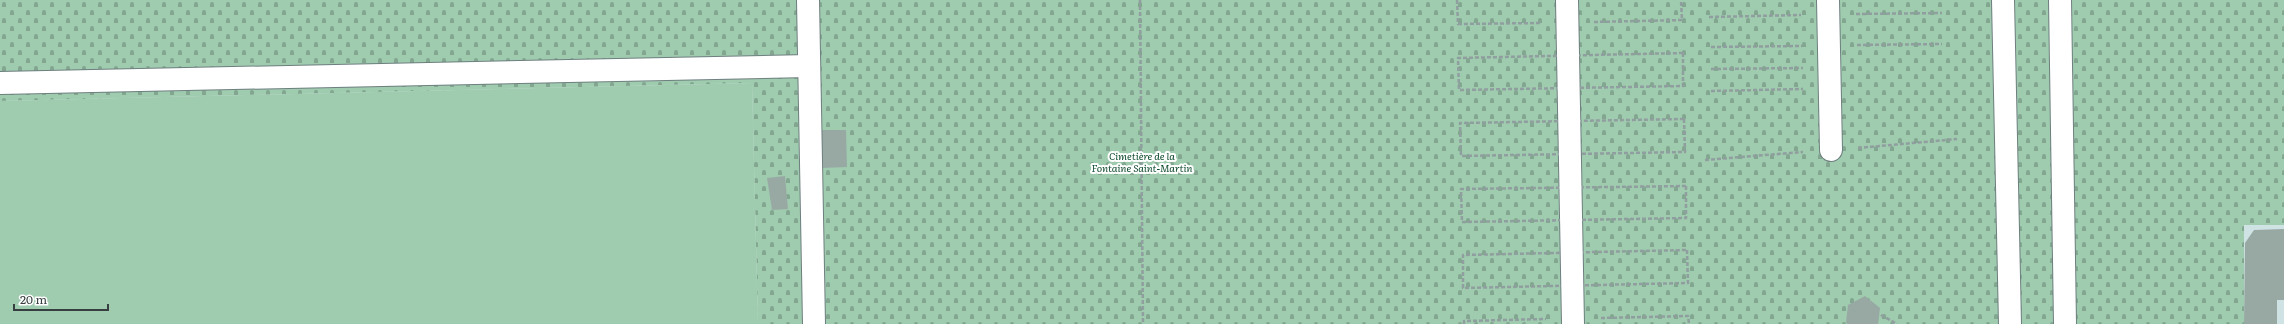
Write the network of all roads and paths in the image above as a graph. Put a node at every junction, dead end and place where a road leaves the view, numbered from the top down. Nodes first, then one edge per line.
1 (808, 0) edge
2 (1140, 0) edge
3 (1567, 0) edge
4 (1828, 0) edge
5 (2003, 0) edge
6 (2060, 0) edge
7 (809, 66) junction
8 (1711, 69) dead end
9 (1830, 78) junction
10 (0, 83) edge
11 (1711, 91) dead end
12 (1831, 150) dead end
13 (1881, 315) dead end
14 (814, 324) edge
15 (1143, 324) edge
16 (1573, 324) edge
17 (1897, 324) edge
18 (2010, 324) edge
19 (2065, 324) edge

1 - 7 lane
2 - 15 path
3 - 16 lane
4 - 9 lane
5 - 18 lane
6 - 19 lane
7 - 10 lane
7 - 14 lane
8 - 9 path
9 - 11 path
9 - 12 lane
13 - 17 path

